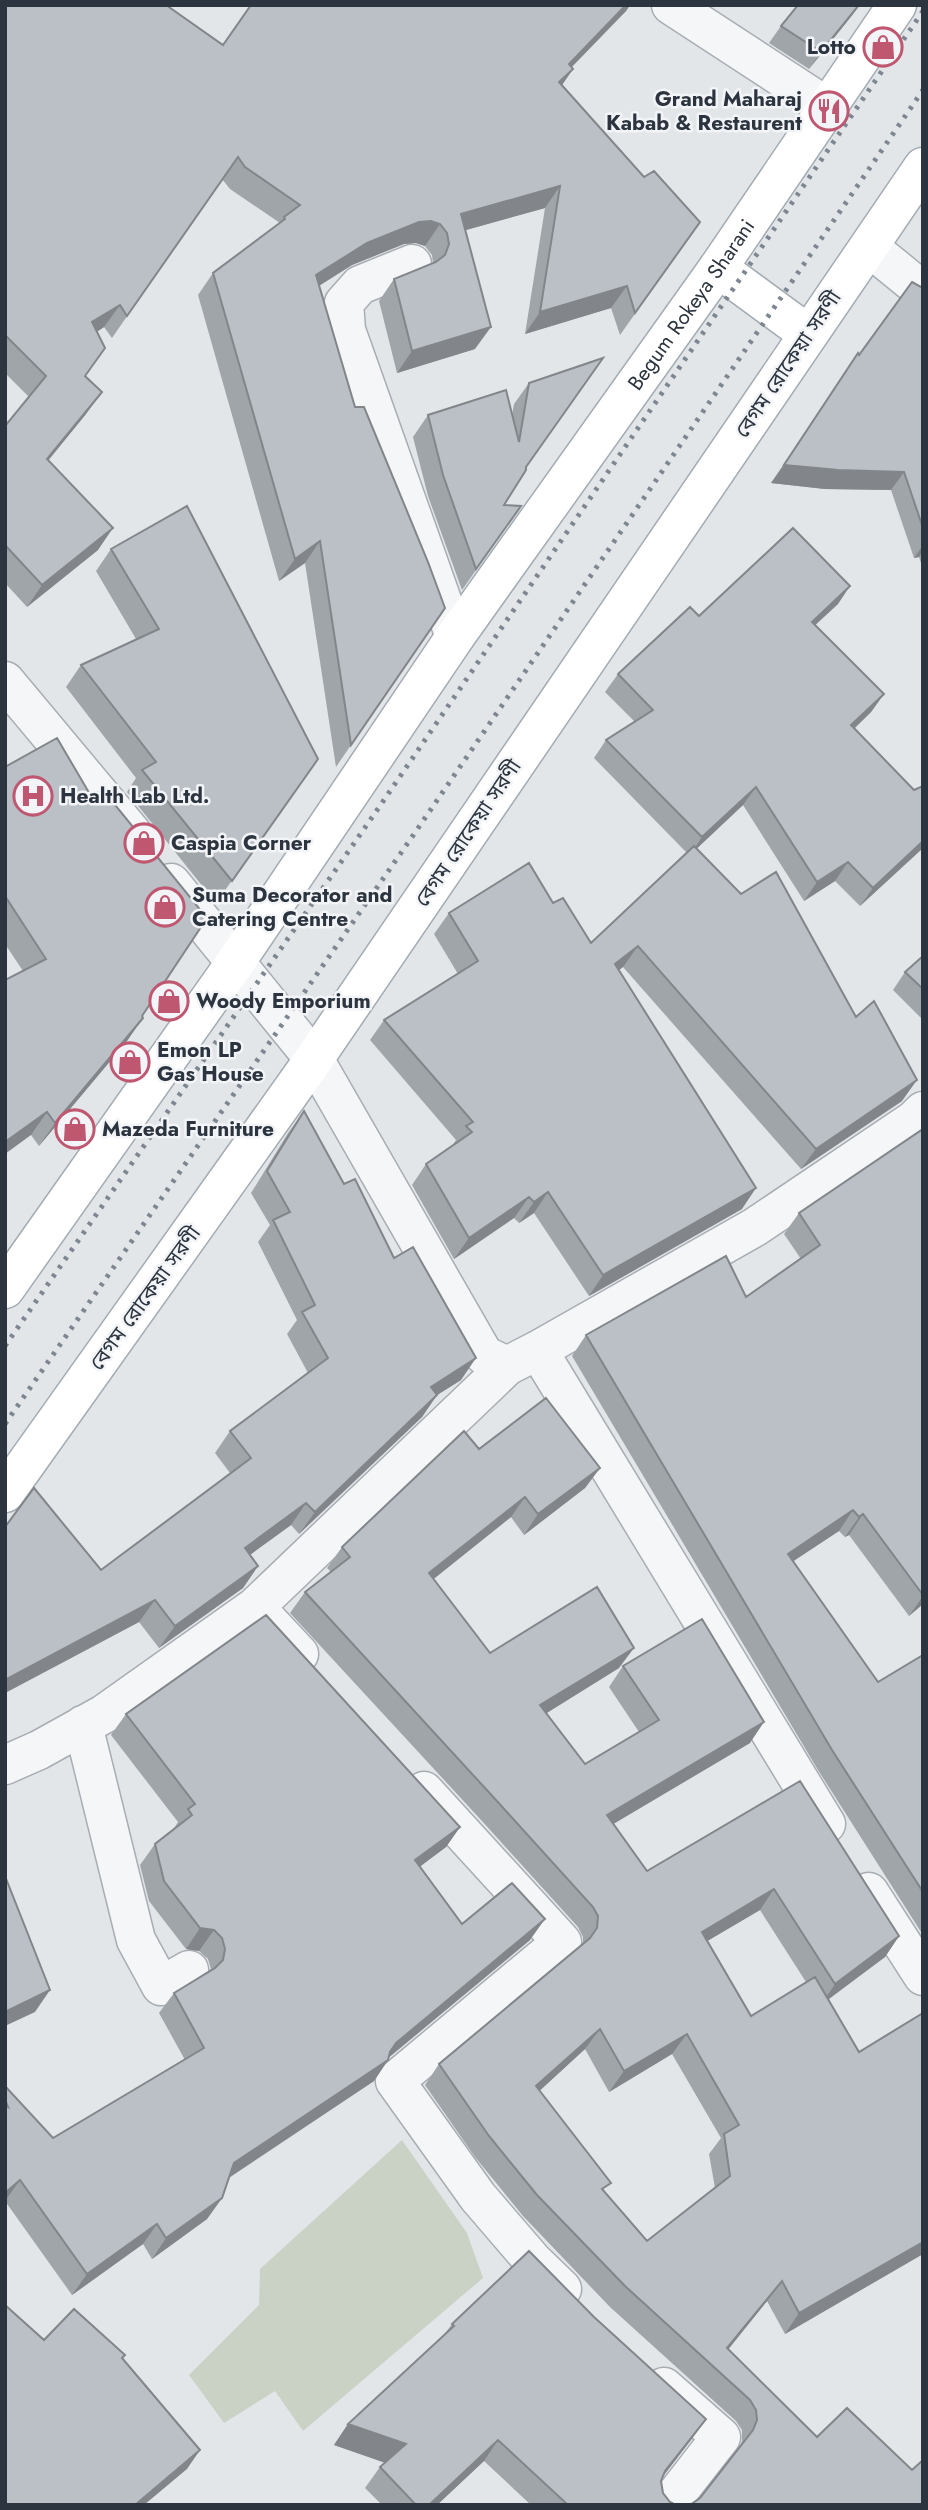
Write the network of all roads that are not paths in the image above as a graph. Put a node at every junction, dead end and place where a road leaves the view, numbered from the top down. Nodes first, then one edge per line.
1 (671, 5) edge
2 (897, 5) edge
3 (827, 107) junction
4 (923, 167) edge
5 (869, 247) junction
6 (412, 264) dead end
7 (718, 268) junction
8 (923, 291) edge
9 (808, 334) junction
10 (454, 637) junction
11 (5, 681) edge
12 (235, 963) junction
13 (314, 1059) junction
14 (923, 1111) edge
15 (5, 1289) edge
16 (522, 1358) junction
17 (5, 1493) edge
18 (255, 1607) junction
19 (320, 1678) edge
20 (83, 1725) junction
21 (5, 1765) edge
22 (404, 1769) edge
23 (189, 1970) dead end
24 (923, 1976) edge
25 (591, 2317) edge
26 (640, 2365) edge
27 (668, 2505) edge

1 - 3 street
2 - 3 main road, Begum Rokeya Sharani
3 - 7 main road, Begum Rokeya Sharani
4 - 5 main road, বেগম রোকেয়া সরণী
5 - 8 street
5 - 9 main road, বেগম রোকেয়া সরণী
6 - 10 street
7 - 9 main road
7 - 10 main road, Begum Rokeya Sharani
9 - 13 main road, বেগম রোকেয়া সরণী
10 - 12 main road
11 - 12 street
12 - 13 street
12 - 15 main road
13 - 16 street
13 - 17 main road, বেগম রোকেয়া সরণী
14 - 16 street
16 - 18 street
16 - 24 street
18 - 19 street
18 - 20 street
20 - 21 street
20 - 23 street
22 - 25 street
26 - 27 street

